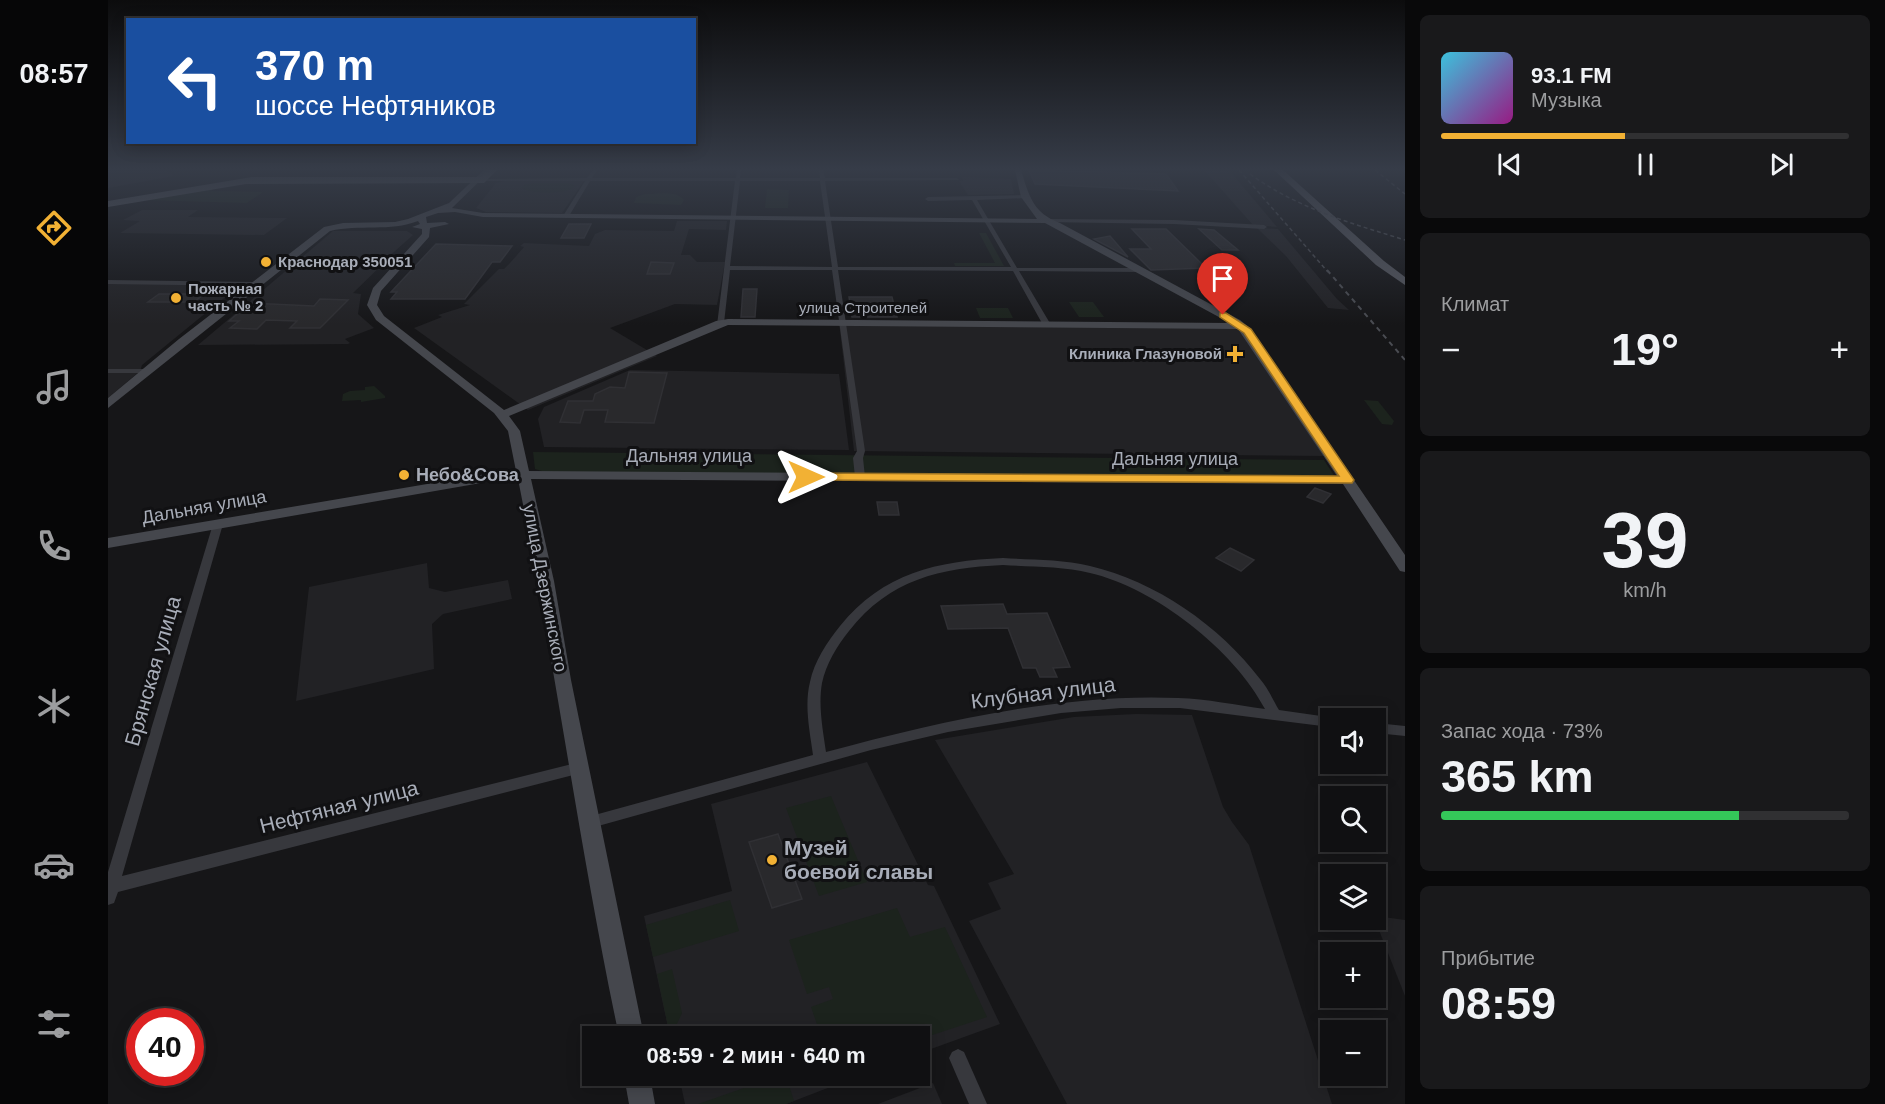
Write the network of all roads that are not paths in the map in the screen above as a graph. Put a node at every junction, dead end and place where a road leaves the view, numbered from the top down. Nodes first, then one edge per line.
1 (456, 222) edge
2 (733, 222) edge
3 (827, 222) edge
4 (987, 222) edge
5 (1047, 222) edge
6 (1119, 222) edge
7 (1335, 222) edge
8 (1343, 222) edge
9 (425, 224) junction
10 (1264, 227) dead end
11 (329, 228) junction
12 (727, 268) junction
13 (835, 268) junction
14 (1016, 269) junction
15 (1141, 270) junction
16 (1405, 276) edge
17 (108, 282) edge
18 (1405, 282) edge
19 (253, 284) junction
20 (720, 323) junction
21 (842, 323) junction
22 (1047, 325) junction
23 (1242, 326) junction
24 (108, 371) edge
25 (146, 371) junction
26 (108, 404) edge
27 (502, 415) junction
28 (523, 475) junction
29 (860, 477) junction
30 (1348, 480) junction
31 (218, 524) junction
32 (108, 543) edge
33 (1405, 567) edge
34 (1275, 715) junction
35 (1320, 721) edge
36 (1386, 729) edge
37 (1405, 731) edge
38 (820, 759) junction
39 (580, 768) junction
40 (591, 822) junction
41 (109, 891) edge
42 (629, 1026) edge
43 (958, 1059) dead end
44 (639, 1086) edge
45 (642, 1104) edge
46 (978, 1104) edge

1 - 9 main road, улица Дзержинского
2 - 12 street
3 - 13 street
4 - 14 street
5 - 15 main road
6 - 10 street
7 - 18 main road
8 - 16 main road
9 - 11 main road
9 - 11 main road
9 - 27 main road, улица Дзержинского
11 - 19 main road
12 - 13 street
12 - 20 street
13 - 14 street
13 - 21 street
14 - 15 street
14 - 22 street
15 - 23 main road
17 - 19 street
19 - 25 main road
20 - 21 main road, улица Строителей
20 - 27 main road, улица Строителей
21 - 22 main road, улица Строителей
21 - 29 street
22 - 23 main road, улица Строителей
23 - 30 main road
24 - 25 street
25 - 26 main road
27 - 28 main road, улица Дзержинского
28 - 29 main road, Дальняя улица
28 - 31 main road, Дальняя улица
28 - 39 main road, улица Дзержинского
29 - 30 main road, Дальняя улица
30 - 33 main road
31 - 32 main road, Дальняя улица
31 - 41 street, Брянская улица
34 - 35 street, Клубная улица
34 - 38 street, Клубная улица
34 - 38 street
36 - 37 street
38 - 40 street, Клубная улица
39 - 40 main road, улица Дзержинского
39 - 41 street, Нефтяная улица
40 - 42 main road, улица Дзержинского
43 - 46 street
44 - 45 main road

